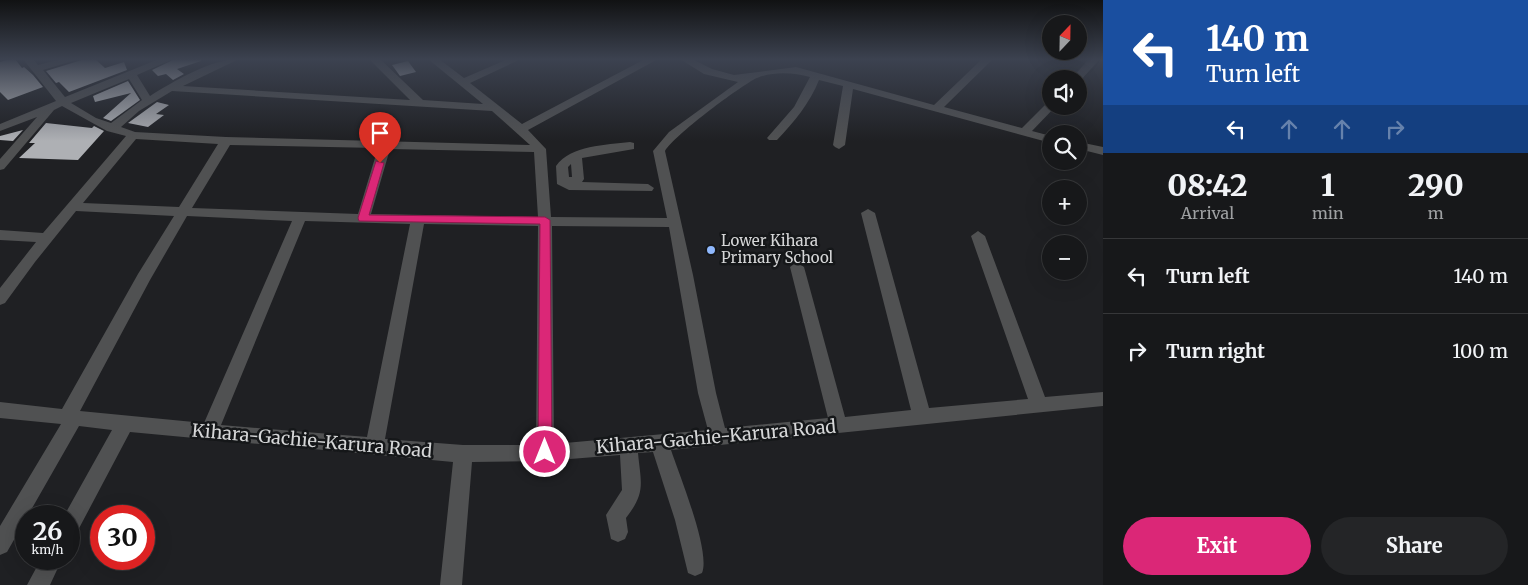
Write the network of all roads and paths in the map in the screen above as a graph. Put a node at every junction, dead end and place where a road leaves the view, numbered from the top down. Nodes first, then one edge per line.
1 (50, 86) edge
2 (101, 86) edge
3 (139, 86) edge
4 (174, 86) edge
5 (403, 86) edge
6 (469, 86) edge
7 (602, 86) edge
8 (738, 86) edge
9 (810, 86) edge
10 (849, 86) edge
11 (857, 86) edge
12 (960, 86) edge
13 (170, 88) junction
14 (148, 101) junction
15 (63, 102) junction
16 (420, 103) junction
17 (52, 107) junction
18 (494, 108) junction
19 (937, 108) junction
20 (1042, 114) edge
21 (0, 128) edge
22 (112, 129) junction
23 (521, 129) junction
24 (1024, 133) junction
25 (133, 135) junction
26 (773, 138) dead end
27 (1042, 138) edge
28 (226, 141) junction
29 (839, 144) dead end
30 (385, 145) junction
31 (630, 146) dead end
32 (1087, 148) edge
33 (540, 149) junction
34 (1103, 151) edge
35 (0, 166) edge
36 (544, 180) junction
37 (562, 180) junction
38 (648, 188) dead end
39 (73, 206) junction
40 (183, 213) junction
41 (868, 213) dead end
42 (300, 217) junction
43 (363, 218) junction
44 (418, 219) junction
45 (545, 220) junction
46 (674, 223) junction
47 (0, 235) edge
48 (978, 236) dead end
49 (46, 238) junction
50 (797, 267) dead end
51 (0, 299) edge
52 (1103, 399) edge
53 (1039, 405) junction
54 (0, 410) edge
55 (71, 417) junction
56 (922, 417) junction
57 (125, 422) junction
58 (839, 426) junction
59 (209, 432) junction
60 (719, 438) junction
61 (659, 443) junction
62 (628, 446) junction
63 (374, 448) junction
64 (545, 452) junction
65 (463, 454) junction
66 (80, 506) edge
67 (618, 532) dead end
68 (0, 545) edge
69 (695, 566) dead end
70 (46, 570) edge
71 (38, 585) edge
72 (451, 585) edge

1 - 15 street
2 - 15 street
3 - 14 street
4 - 13 street
5 - 16 street
6 - 18 street
7 - 23 street
8 - 46 street
9 - 26 street
10 - 29 street
11 - 19 street
12 - 19 street
13 - 14 street
13 - 16 street
14 - 22 street
15 - 17 street
15 - 22 street
16 - 18 street
17 - 21 street
17 - 35 street
18 - 23 street
19 - 24 street
20 - 24 street
22 - 25 street
23 - 33 street
24 - 27 street
25 - 28 street
25 - 39 street
28 - 30 street
28 - 40 street
30 - 33 street
30 - 43 street
31 - 37 street
32 - 34 street
33 - 36 street
36 - 37 street
36 - 45 street
37 - 38 street
39 - 40 street
39 - 49 street
40 - 42 street
40 - 55 street
41 - 56 street
42 - 43 street
42 - 59 street
43 - 44 street
44 - 45 street
44 - 63 street
45 - 46 street
45 - 64 street
46 - 60 street
47 - 49 street
48 - 53 street
49 - 51 street
50 - 58 street
52 - 53 street, Kihara-Gachie-Karura Road
53 - 56 street, Kihara-Gachie-Karura Road
54 - 55 street, Kihara-Gachie-Karura Road
55 - 57 street, Kihara-Gachie-Karura Road
55 - 68 street
56 - 58 street, Kihara-Gachie-Karura Road
57 - 59 street, Kihara-Gachie-Karura Road
57 - 66 street
58 - 60 street, Kihara-Gachie-Karura Road
59 - 63 street, Kihara-Gachie-Karura Road
60 - 61 street, Kihara-Gachie-Karura Road
61 - 62 street, Kihara-Gachie-Karura Road
61 - 69 street
62 - 64 street, Kihara-Gachie-Karura Road
62 - 67 street
63 - 65 street, Kihara-Gachie-Karura Road
64 - 65 street, Kihara-Gachie-Karura Road
65 - 72 street
70 - 71 street

